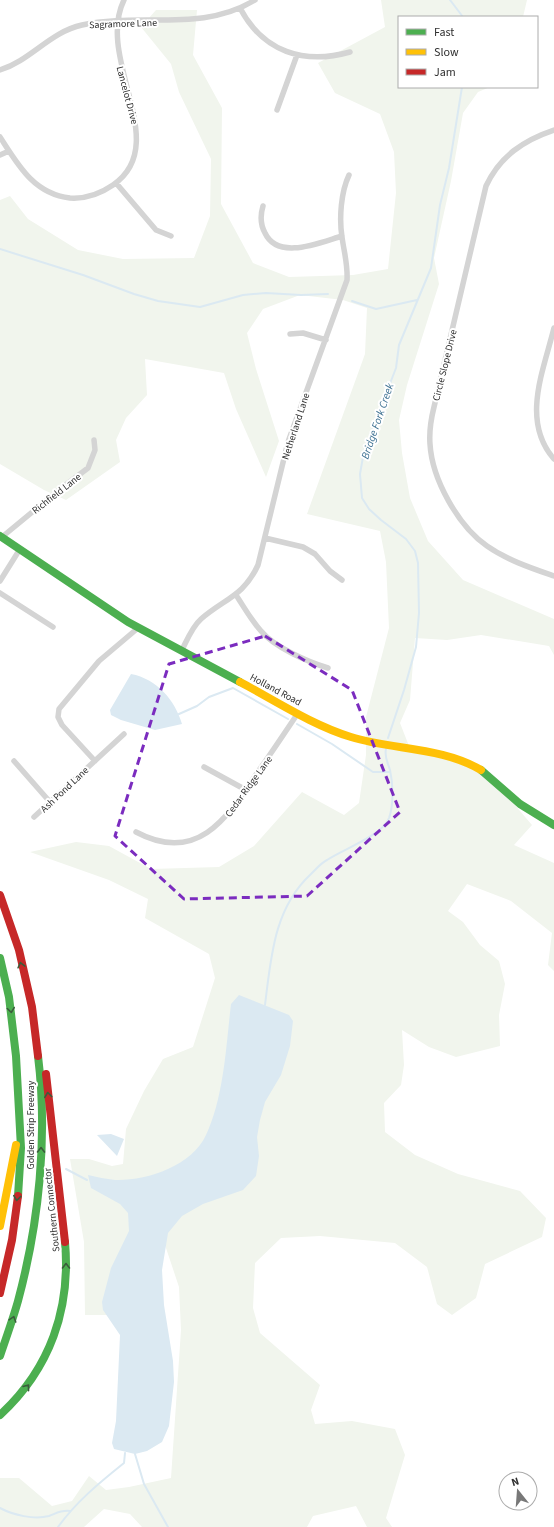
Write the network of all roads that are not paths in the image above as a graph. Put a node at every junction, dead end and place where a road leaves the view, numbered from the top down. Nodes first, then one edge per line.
1 (124, 0) edge
2 (255, 0) edge
3 (240, 8) junction
4 (116, 22) junction
5 (350, 52) dead end
6 (297, 55) junction
7 (0, 70) edge
8 (277, 110) dead end
9 (554, 130) edge
10 (0, 137) edge
11 (9, 151) junction
12 (0, 155) edge
13 (349, 175) dead end
14 (116, 183) junction
15 (263, 206) dead end
16 (171, 236) dead end
17 (342, 236) junction
18 (554, 328) edge
19 (290, 334) dead end
20 (326, 340) junction
21 (94, 440) dead end
22 (554, 459) edge
23 (1, 536) edge
24 (265, 538) junction
25 (20, 549) junction
26 (554, 576) edge
27 (342, 580) dead end
28 (0, 581) edge
29 (0, 593) edge
30 (236, 595) junction
31 (53, 628) dead end
32 (138, 628) junction
33 (182, 650) junction
34 (328, 668) dead end
35 (298, 713) junction
36 (124, 734) dead end
37 (14, 761) dead end
38 (95, 761) junction
39 (204, 767) dead end
40 (246, 790) junction
41 (50, 802) junction
42 (34, 817) dead end
43 (554, 825) edge
44 (136, 832) dead end
45 (0, 895) edge
46 (0, 958) edge
47 (26, 985) junction
48 (19, 1131) junction
49 (0, 1226) edge
50 (0, 1293) edge
51 (0, 1356) edge
52 (0, 1416) edge

1 - 4 street, Lancelot Drive
2 - 3 street, Sagramore Lane
3 - 4 street, Sagramore Lane
3 - 6 street
4 - 7 street, Sagramore Lane
4 - 14 street, Lancelot Drive
5 - 6 street
6 - 8 street
9 - 26 street, Circle Slope Drive
10 - 11 street, Lancelot Drive
11 - 12 street
11 - 14 street, Lancelot Drive
13 - 17 street, Netherland Lane
14 - 16 street
15 - 17 street
17 - 20 street, Netherland Lane
18 - 22 street
19 - 20 street
20 - 24 street, Netherland Lane
21 - 23 street, Richfield Lane
23 - 25 main road, Holland Road
24 - 27 street
24 - 30 street, Netherland Lane
25 - 28 street
25 - 32 main road, Holland Road
29 - 31 street
30 - 33 street, Netherland Lane
30 - 34 street
32 - 33 main road, Holland Road
32 - 38 street
33 - 35 main road, Holland Road
35 - 40 street, Cedar Ridge Lane
35 - 43 main road, Holland Road
36 - 38 street, Ash Pond Lane
37 - 41 street
38 - 41 street, Ash Pond Lane
39 - 40 street
40 - 44 street, Cedar Ridge Lane
41 - 42 street, Ash Pond Lane
47 -> 45 main road, Golden Strip Freeway
46 -> 48 main road, Golden Strip Freeway
51 -> 47 main road, Golden Strip Freeway
52 -> 47 main road, Southern Connector
48 - 49 main road
48 -> 50 main road, Golden Strip Freeway

